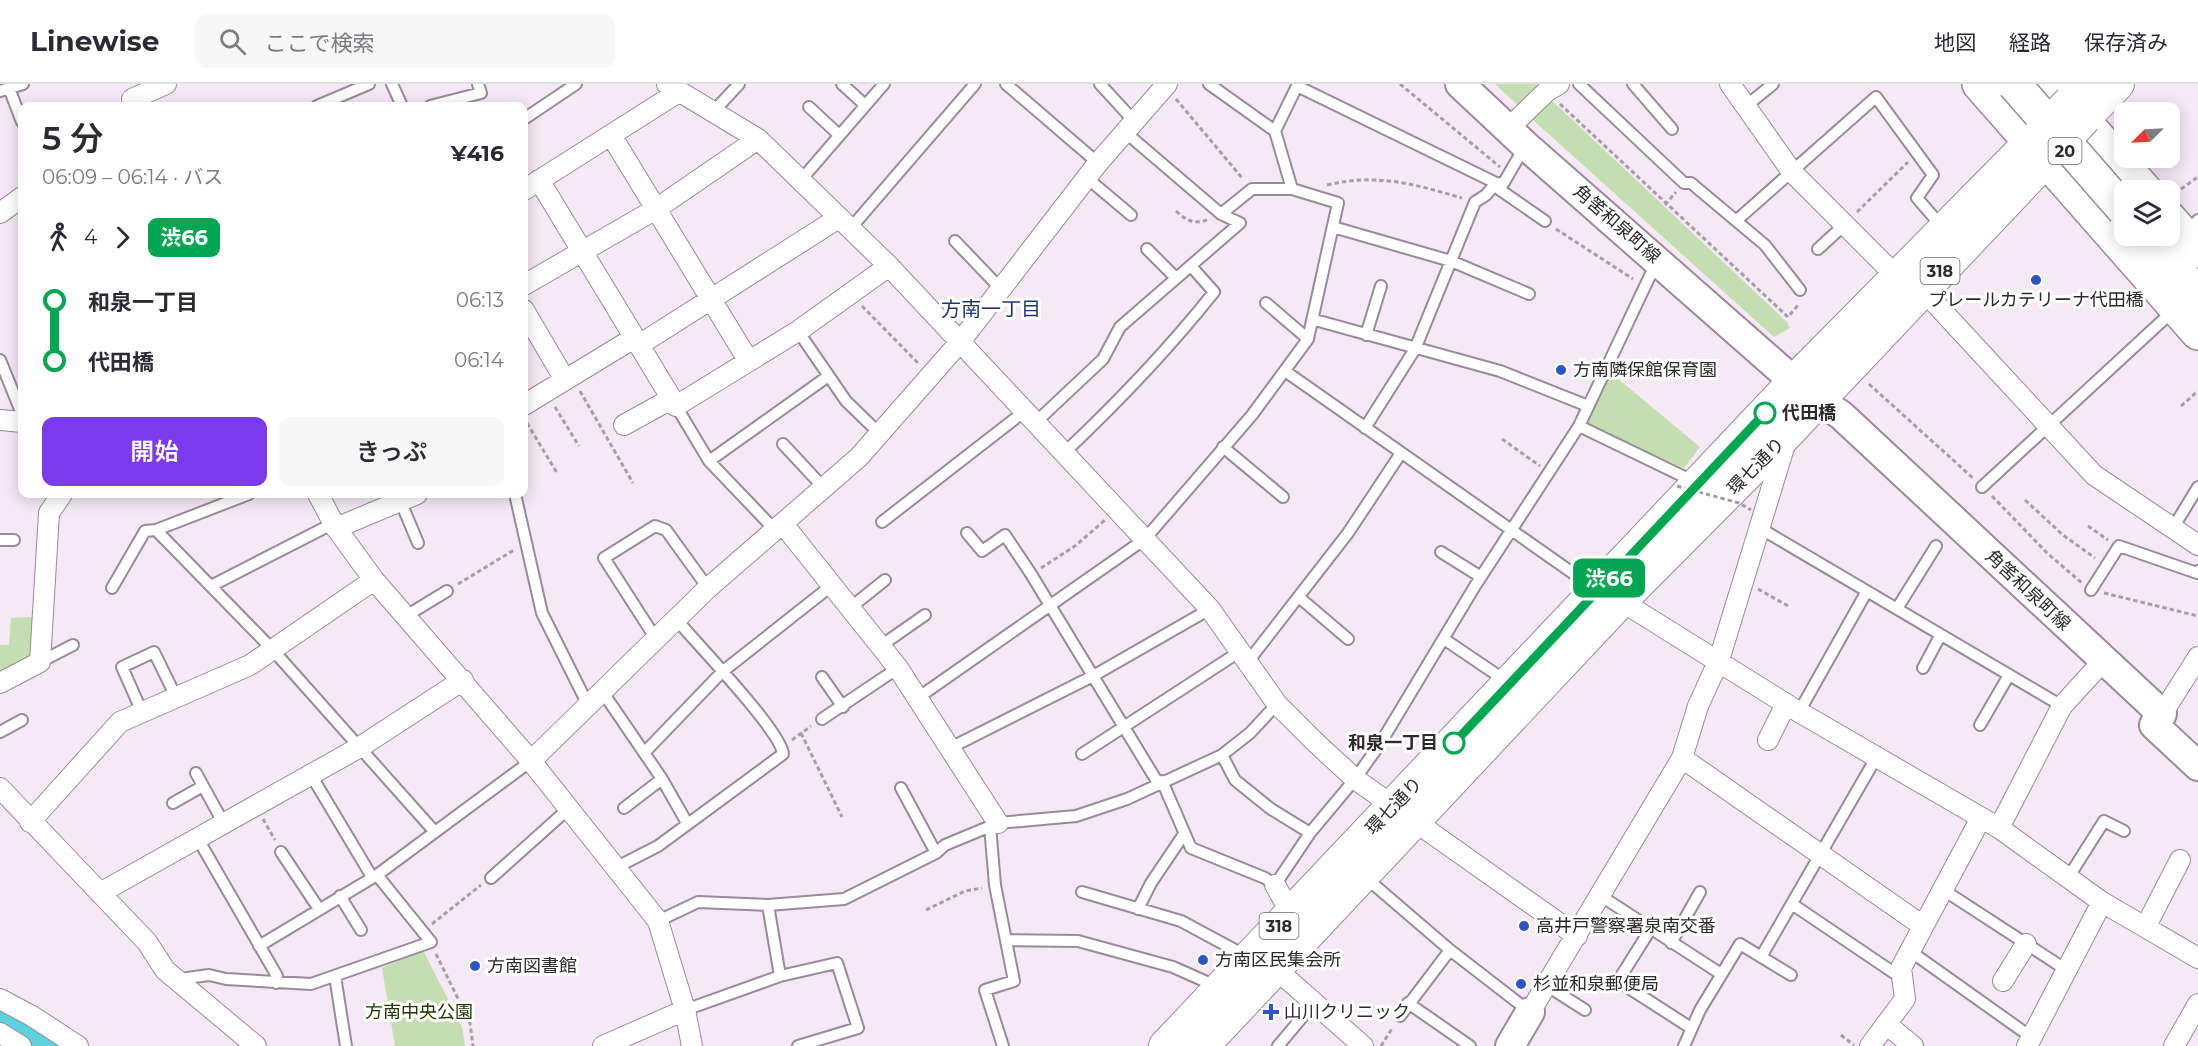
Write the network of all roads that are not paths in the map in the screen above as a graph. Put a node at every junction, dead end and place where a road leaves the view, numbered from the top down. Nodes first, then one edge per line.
1 (23, 84) edge
2 (166, 84) edge
3 (369, 84) edge
4 (392, 84) edge
5 (478, 84) edge
6 (576, 84) edge
7 (739, 84) edge
8 (842, 84) edge
9 (884, 84) edge
10 (975, 84) edge
11 (1006, 84) edge
12 (1100, 84) edge
13 (1209, 84) edge
14 (1460, 84) edge
15 (1579, 84) edge
16 (1633, 84) edge
17 (1730, 84) edge
18 (1773, 84) edge
19 (1979, 84) edge
20 (2005, 84) edge
21 (2014, 84) edge
22 (2040, 84) edge
23 (2118, 84) edge
24 (1167, 85) edge
25 (1297, 85) edge
26 (672, 88) edge
27 (1553, 88) edge
28 (4, 90) edge
29 (131, 96) edge
30 (2077, 96) edge
31 (326, 102) edge
32 (400, 102) edge
33 (446, 102) edge
34 (865, 105) junction
35 (1746, 106) junction
36 (809, 107) dead end
37 (712, 112) junction
38 (18, 115) edge
39 (528, 117) edge
40 (1130, 126) junction
41 (1672, 129) dead end
42 (1275, 131) junction
43 (2114, 131) edge
44 (611, 135) junction
45 (838, 135) junction
46 (1516, 137) junction
47 (758, 139) junction
48 (2043, 146) junction
49 (2146, 168) edge
50 (1092, 170) junction
51 (1792, 172) junction
52 (801, 180) junction
53 (2125, 180) edge
54 (2138, 180) edge
55 (1494, 183) junction
56 (531, 185) edge
57 (1296, 190) junction
58 (18, 199) edge
59 (2114, 199) edge
60 (2114, 208) edge
61 (656, 209) junction
62 (0, 213) edge
63 (1221, 214) junction
64 (1131, 215) dead end
65 (2183, 216) edge
66 (1737, 220) junction
67 (1545, 221) road end
68 (844, 224) junction
69 (1843, 226) junction
70 (1334, 227) junction
71 (1945, 230) junction
72 (955, 241) dead end
73 (2147, 246) edge
74 (2153, 246) edge
75 (1147, 249) dead end
76 (1818, 249) dead end
77 (582, 251) junction
78 (1658, 260) junction
79 (1451, 261) junction
80 (2198, 264) edge
81 (889, 266) junction
82 (1191, 266) junction
83 (1176, 278) junction
84 (528, 283) edge
85 (1910, 283) junction
86 (1381, 286) dead end
87 (1001, 289) junction
88 (1800, 290) dead end
89 (1530, 294) dead end
90 (711, 299) junction
91 (2191, 302) edge
92 (1266, 303) dead end
93 (528, 316) edge
94 (1315, 320) junction
95 (798, 331) junction
96 (2198, 333) edge
97 (1366, 335) junction
98 (1308, 339) junction
99 (637, 341) junction
100 (960, 342) junction
101 (1415, 349) junction
102 (0, 360) edge
103 (748, 360) junction
104 (1285, 371) junction
105 (827, 377) junction
106 (568, 378) junction
107 (1813, 384) junction
108 (674, 402) junction
109 (528, 403) edge
110 (18, 404) edge
111 (1588, 406) junction
112 (1031, 417) junction
113 (0, 420) edge
114 (18, 422) edge
115 (624, 425) dead end
116 (1579, 426) junction
117 (2047, 427) junction
118 (1365, 428) junction
119 (879, 433) junction
120 (1788, 433) junction
121 (783, 444) dead end
122 (1223, 447) junction
123 (1064, 453) junction
124 (1401, 453) junction
125 (710, 461) junction
126 (1688, 485) junction
127 (824, 487) junction
128 (1982, 487) road end
129 (2198, 487) edge
130 (1282, 497) dead end
131 (59, 498) edge
132 (239, 498) edge
133 (320, 498) edge
134 (406, 498) edge
135 (409, 498) edge
136 (516, 498) edge
137 (1755, 518) junction
138 (882, 522) dead end
139 (335, 526) junction
140 (779, 527) junction
141 (2173, 528) junction
142 (1511, 529) junction
143 (156, 530) junction
144 (967, 533) dead end
145 (1145, 539) junction
146 (0, 540) edge
147 (14, 540) dead end
148 (418, 543) dead end
149 (2198, 545) edge
150 (1936, 546) dead end
151 (1441, 552) dead end
152 (2198, 571) edge
153 (1480, 577) junction
154 (374, 580) junction
155 (885, 580) dead end
156 (210, 586) junction
157 (831, 586) junction
158 (112, 588) dead end
159 (708, 588) junction
160 (2091, 590) road end
161 (447, 591) road end
162 (1867, 591) junction
163 (1609, 596) junction
164 (1300, 598) junction
165 (1050, 606) junction
166 (1898, 607) junction
167 (850, 608) junction
168 (1210, 609) junction
169 (926, 615) dead end
170 (406, 616) junction
171 (677, 620) junction
172 (1940, 636) junction
173 (656, 639) junction
174 (1348, 639) dead end
175 (1444, 639) junction
176 (73, 645) dead end
177 (882, 645) junction
178 (272, 649) junction
179 (2198, 657) edge
180 (1243, 658) junction
181 (1719, 660) junction
182 (2104, 660) junction
183 (40, 662) junction
184 (898, 668) junction
185 (1923, 668) dead end
186 (722, 672) junction
187 (2009, 675) junction
188 (1093, 676) junction
189 (822, 677) dead end
190 (2193, 678) edge
191 (463, 680) junction
192 (0, 683) edge
193 (1510, 683) junction
194 (177, 697) junction
195 (919, 697) junction
196 (595, 698) junction
197 (1277, 704) junction
198 (843, 706) junction
199 (2062, 706) junction
200 (1792, 708) junction
201 (142, 712) junction
202 (2162, 714) junction
203 (822, 718) road end
204 (22, 720) dead end
205 (1980, 725) dead end
206 (1125, 728) junction
207 (0, 732) edge
208 (1768, 740) dead end
209 (360, 747) junction
210 (950, 748) junction
211 (644, 753) junction
212 (1082, 754) dead end
213 (1222, 755) junction
214 (1682, 758) junction
215 (1876, 758) junction
216 (531, 761) junction
217 (2198, 766) edge
218 (196, 773) dead end
219 (311, 775) junction
220 (662, 779) junction
221 (1355, 779) junction
222 (1160, 782) junction
223 (203, 786) junction
224 (0, 788) edge
225 (901, 788) dead end
226 (172, 803) dead end
227 (624, 808) dead end
228 (567, 810) junction
229 (1405, 813) junction
230 (1981, 818) junction
231 (30, 822) junction
232 (687, 823) junction
233 (224, 824) junction
234 (994, 824) junction
235 (1999, 828) junction
236 (434, 831) junction
237 (2124, 831) dead end
238 (1310, 833) junction
239 (1184, 834) junction
240 (198, 839) junction
241 (281, 852) road end
242 (936, 853) junction
243 (1822, 855) junction
244 (2180, 860) dead end
245 (617, 867) junction
246 (1362, 874) junction
247 (374, 876) junction
248 (490, 878) road end
249 (2068, 878) junction
250 (1275, 885) junction
251 (1942, 889) junction
252 (1082, 892) dead end
253 (1700, 892) dead end
254 (100, 893) junction
255 (340, 896) junction
256 (1600, 896) junction
257 (2102, 902) junction
258 (1792, 904) junction
259 (768, 905) junction
260 (319, 909) junction
261 (1138, 909) junction
262 (1292, 913) junction
263 (658, 921) junction
264 (1923, 926) junction
265 (2146, 926) junction
266 (361, 930) dead end
267 (1650, 930) junction
268 (1576, 936) junction
269 (1007, 940) junction
270 (1671, 943) junction
271 (2026, 944) junction
272 (259, 946) junction
273 (1450, 950) junction
274 (1910, 951) junction
275 (1761, 957) junction
276 (2198, 957) edge
277 (1262, 963) junction
278 (2068, 971) junction
279 (1721, 974) junction
280 (1791, 975) dead end
281 (335, 976) junction
282 (780, 976) junction
283 (1903, 979) junction
284 (2003, 981) dead end
285 (276, 983) junction
286 (182, 984) junction
287 (1546, 985) junction
288 (1220, 988) junction
289 (0, 999) edge
290 (1315, 1002) junction
291 (1408, 1003) junction
292 (2198, 1004) edge
293 (685, 1010) junction
294 (1585, 1010) dead end
295 (1530, 1012) junction
296 (1400, 1016) road end
297 (1886, 1024) junction
298 (1691, 1028) junction
299 (0, 1033) edge
300 (2029, 1041) edge
301 (1513, 1045) edge
302 (21, 1046) edge
303 (78, 1046) edge
304 (256, 1046) edge
305 (346, 1046) edge
306 (603, 1046) edge
307 (692, 1046) edge
308 (798, 1046) edge
309 (1003, 1046) edge
310 (1165, 1046) edge
311 (1203, 1046) edge
312 (1278, 1046) edge
313 (1363, 1046) edge
314 (1470, 1046) edge
315 (1684, 1046) edge
316 (1870, 1046) edge
317 (1913, 1046) edge
318 (2174, 1046) edge

1 - 28 lane
2 - 29 street
3 - 31 lane
4 - 32 lane
5 - 33 lane
6 - 39 lane
7 - 37 lane
8 - 34 lane
9 - 34 lane
10 - 68 lane
11 - 50 lane
12 - 40 lane
13 - 42 lane
14 - 46 main road, 角筈和泉町線
15 - 66 lane
16 - 41 lane
17 - 35 street
18 - 35 lane
19 - 48 highway
20 - 60 highway, 20
21 - 59 highway, bridge
22 - 53 highway, bridge
23 - 30 main road, 318
24 - 40 street
25 - 42 lane
25 - 55 lane
26 - 37 street
26 - 44 street
27 - 46 street
28 - 38 lane
30 - 43 highway
30 - 48 main road, 318, bridge
30 - 54 highway, 20
34 - 45 lane
35 - 51 street
36 - 45 lane
37 - 47 street
40 - 50 street
40 - 63 lane
42 - 57 lane
44 - 56 street
44 - 61 street
45 - 52 lane
46 - 55 lane
46 - 78 main road, 角筈和泉町線
47 - 52 street
47 - 61 street
48 - 71 main road, 318
48 - 85 main road, 318
48 - 91 highway
49 - 65 highway
50 - 64 lane
50 - 87 street
51 - 66 lane
51 - 69 street
51 - 71 lane
52 - 68 street
55 - 67 lane
55 - 79 lane
56 - 77 street
57 - 63 lane
57 - 70 lane
58 - 62 street
61 - 77 street
61 - 90 street
63 - 82 lane
65 - 80 highway
66 - 88 lane
68 - 81 street
68 - 90 street
69 - 76 lane
69 - 85 street
70 - 79 lane
70 - 94 lane
71 - 85 main road, 318
72 - 87 lane
73 - 91 highway
74 - 91 highway
75 - 83 lane
77 - 84 street
77 - 99 street
78 - 107 main road, 角筈和泉町線
78 - 111 lane
79 - 89 lane
79 - 101 lane
81 - 95 street
81 - 100 street
82 - 83 lane
82 - 123 lane
83 - 112 lane
85 - 107 main road, 318
85 - 117 street
86 - 97 lane
87 - 100 street
90 - 99 street
90 - 103 street
91 - 96 highway
91 - 117 lane
92 - 98 lane
93 - 106 street
94 - 97 lane
94 - 98 lane
95 - 103 street
95 - 105 lane
97 - 101 lane
98 - 104 lane
99 - 106 street
99 - 108 street
100 - 112 street
100 - 119 street
101 - 111 lane
101 - 118 lane
102 - 110 lane
103 - 108 street
104 - 118 lane
104 - 122 lane
105 - 119 lane
105 - 125 lane
106 - 109 street
107 - 120 main road, 318
107 - 126 main road, 環七通り / 318
107 - 182 main road, 角筈和泉町線
108 - 115 street
108 - 125 lane
111 - 116 lane
112 - 123 street
112 - 138 lane
113 - 114 street
116 - 126 lane
116 - 142 lane
117 - 128 lane
117 - 141 street
118 - 124 lane
119 - 127 street
120 - 137 street
120 - 163 main road, 環七通り / 318
121 - 127 lane
122 - 130 lane
122 - 145 lane
123 - 145 street
124 - 142 lane
124 - 164 lane
125 - 140 lane
126 - 163 main road, 環七通り / 318
127 - 140 street
129 - 141 lane
131 - 183 street
132 - 143 lane
133 - 139 street
134 - 139 street
135 - 148 lane
136 - 196 lane
137 - 162 lane
137 - 181 street
139 - 154 street
139 - 156 lane
140 - 157 street
140 - 159 street
141 - 149 street
142 - 153 lane
142 - 163 lane
143 - 156 lane
143 - 158 lane
144 - 165 lane
145 - 165 lane
145 - 168 street
146 - 147 lane
150 - 166 lane
151 - 153 lane
152 - 160 lane
153 - 175 lane
154 - 170 street
154 - 178 street
155 - 167 lane
156 - 178 lane
157 - 167 street
157 - 186 lane
159 - 171 street
159 - 173 lane
161 - 170 lane
162 - 166 lane
162 - 200 lane
163 - 181 street
163 - 193 main road, 環七通り / 318
163 - 229 main road, 環七通り / 318
164 - 174 lane
164 - 180 lane
165 - 188 lane
165 - 195 lane
166 - 172 lane
167 - 177 street
168 - 180 street
168 - 188 lane
169 - 177 lane
170 - 191 street
171 - 173 street
171 - 186 lane
172 - 185 lane
172 - 187 lane
173 - 196 street
175 - 193 lane
175 - 221 lane
176 - 183 lane
177 - 184 street
178 - 194 street
178 - 209 lane
179 - 190 street
180 - 197 street
180 - 206 lane
181 - 200 street
181 - 214 street
182 - 199 street
182 - 202 main road, 角筈和泉町線
183 - 192 street
184 - 195 street
184 - 198 lane
186 - 211 lane
186 - 232 lane
187 - 199 lane
187 - 205 lane
188 - 206 lane
188 - 210 lane
189 - 198 lane
190 - 202 street
191 - 209 street
191 - 216 street
193 - 229 main road, 環七通り / 318
194 - 201 street
194 - 201 lane
195 - 210 street
196 - 211 lane
196 - 216 street
197 - 213 lane
197 - 221 street
198 - 203 lane
199 - 235 street
200 - 208 street
200 - 215 street
201 - 231 street
202 - 217 main road
204 - 207 lane
206 - 212 lane
206 - 222 lane
209 - 219 street
209 - 236 lane
210 - 234 street
211 - 220 lane
213 - 222 lane
213 - 238 lane
214 - 243 street
214 - 256 street
215 - 230 street
215 - 243 lane
216 - 228 street
216 - 236 lane
218 - 223 lane
219 - 233 street
219 - 247 lane
220 - 227 lane
220 - 232 lane
221 - 229 street
221 - 238 lane
222 - 234 lane
222 - 239 lane
223 - 226 lane
223 - 233 lane
224 - 231 street
225 - 242 lane
228 - 245 street
228 - 248 lane
229 - 246 main road, 環七通り / 318
229 - 262 main road, 環七通り / 318
229 - 268 street
230 - 235 street
230 - 251 street
231 - 254 street
232 - 245 lane
233 - 240 street
234 - 242 lane
234 - 269 lane
235 - 249 street
236 - 247 lane
237 - 249 lane
238 - 250 lane
239 - 250 lane
239 - 261 lane
240 - 254 street
240 - 272 lane
241 - 260 lane
242 - 259 lane
243 - 258 lane
243 - 264 street
244 - 265 street
245 - 263 street
246 - 273 lane
246 - 277 main road, 環七通り / 318
247 - 255 lane
247 - 281 lane
249 - 257 street
250 - 262 street
251 - 264 street
251 - 271 lane
252 - 261 lane
253 - 270 lane
254 - 286 street
255 - 260 lane
255 - 266 lane
256 - 267 lane
256 - 268 street
257 - 265 street
257 - 278 street
258 - 275 lane
258 - 283 lane
259 - 263 lane
259 - 282 lane
260 - 272 lane
261 - 277 lane
262 - 277 main road, 環七通り / 318
263 - 293 street
264 - 274 street
265 - 276 street
267 - 270 lane
267 - 298 lane
268 - 287 street
269 - 288 lane
269 - 309 lane
270 - 279 lane
271 - 278 lane
271 - 284 street
272 - 285 lane
273 - 291 lane
273 - 295 lane
274 - 283 street
274 - 300 lane
275 - 279 lane
275 - 280 lane
277 - 288 main road, 環七通り / 318
277 - 290 street
277 - 311 main road, 環七通り / 318
278 - 300 street
279 - 298 lane
281 - 285 lane
281 - 305 lane
282 - 293 lane
282 - 308 lane
283 - 297 street
285 - 286 lane
286 - 304 street
287 - 294 lane
287 - 295 street
288 - 310 main road, 環七通り / 318
289 - 303 street
290 - 312 lane
290 - 313 street
291 - 296 lane
291 - 314 lane
292 - 318 street
293 - 306 street
293 - 307 street
295 - 301 main road
297 - 316 street
297 - 317 street
298 - 315 lane
299 - 302 street

